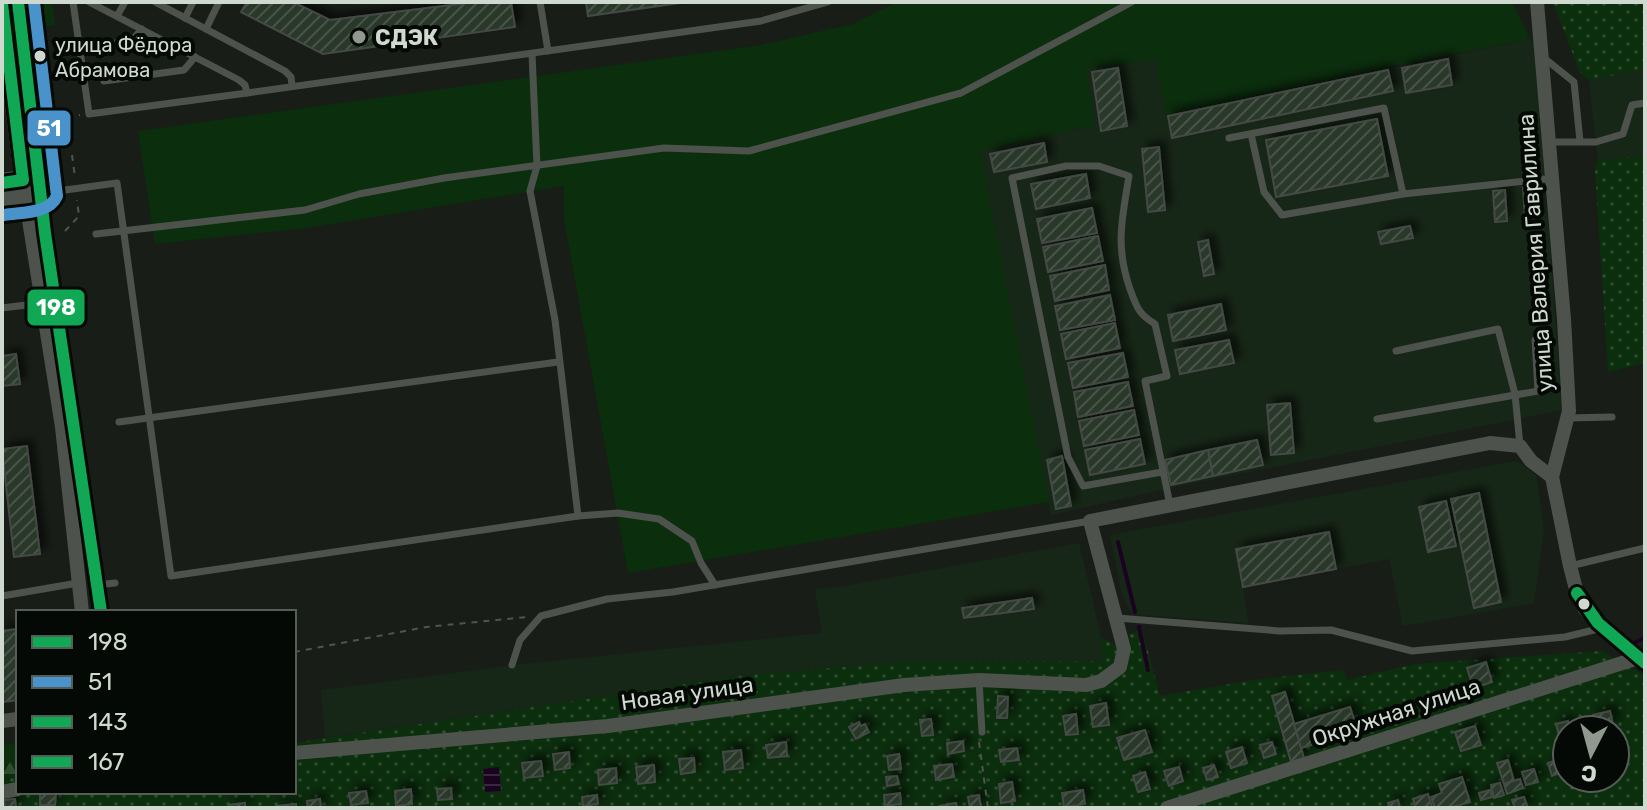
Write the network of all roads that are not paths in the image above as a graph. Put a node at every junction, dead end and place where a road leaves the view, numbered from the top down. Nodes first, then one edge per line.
1 (18, 2) edge
2 (73, 2) edge
3 (89, 2) edge
4 (125, 2) edge
5 (193, 2) edge
6 (219, 2) edge
7 (540, 2) edge
8 (828, 2) edge
9 (1132, 2) edge
10 (1537, 2) edge
11 (157, 3) edge
12 (2, 8) edge
13 (117, 16) junction
14 (185, 18) junction
15 (142, 29) junction
16 (206, 29) junction
17 (4, 35) edge
18 (99, 46) dead end
19 (548, 51) junction
20 (532, 54) junction
21 (195, 57) junction
22 (1542, 57) junction
23 (104, 81) dead end
24 (292, 85) junction
25 (247, 93) junction
26 (1645, 103) edge
27 (1251, 134) junction
28 (1229, 138) dead end
29 (1580, 141) junction
30 (1549, 142) junction
31 (537, 166) junction
32 (1551, 181) junction
33 (2, 182) edge
34 (32, 186) junction
35 (1403, 194) junction
36 (2, 199) edge
37 (125, 230) junction
38 (96, 234) dead end
39 (74, 299) dead end
40 (50, 302) junction
41 (2, 308) edge
42 (1535, 340) dead end
43 (1396, 351) dead end
44 (558, 362) junction
45 (1515, 394) junction
46 (149, 417) junction
47 (1612, 417) dead end
48 (1567, 418) junction
49 (1377, 419) dead end
50 (119, 422) dead end
51 (1520, 446) junction
52 (1162, 472) junction
53 (1552, 477) junction
54 (1170, 505) junction
55 (578, 516) junction
56 (1090, 521) junction
57 (1645, 548) edge
58 (1570, 566) junction
59 (78, 583) junction
60 (115, 583) dead end
61 (97, 585) junction
62 (715, 585) junction
63 (2, 596) edge
64 (82, 610) edge
65 (101, 610) edge
66 (1117, 618) junction
67 (1602, 628) junction
68 (1642, 661) edge
69 (512, 665) dead end
70 (979, 680) junction
71 (982, 732) road end
72 (296, 753) edge
73 (1167, 808) edge

1 - 34 street
2 - 25 lane
3 - 13 lane
4 - 13 lane
5 - 14 lane
6 - 16 lane
7 - 19 lane
8 - 19 lane
9 - 31 lane
10 - 22 street, улица Валерия Гаврилина
11 - 14 lane
12 - 17 street
13 - 15 lane
14 - 16 lane
15 - 18 lane
15 - 21 lane
16 - 24 lane
17 - 34 street
19 - 20 lane
20 - 24 lane
20 - 31 lane
21 - 23 lane
21 - 25 lane
22 - 29 lane
22 - 30 street, улица Валерия Гаврилина
24 - 25 lane
26 - 29 lane
27 - 28 lane
27 - 35 lane
27 - 35 lane
29 - 30 lane
30 - 32 street, улица Валерия Гаврилина
31 - 37 lane
31 - 44 lane
32 - 35 lane
32 - 48 street, улица Валерия Гаврилина
33 - 34 street
34 - 36 street
34 - 37 lane
34 - 40 street
37 - 38 lane
37 - 46 lane
39 - 40 lane
40 - 41 lane
40 - 59 street
40 - 61 street
42 - 45 lane
43 - 45 lane
44 - 46 lane
44 - 55 lane
45 - 49 lane
45 - 51 lane
46 - 50 lane
46 - 55 lane
47 - 48 lane
48 - 53 street, улица Валерия Гаврилина
51 - 53 street
51 - 54 street
52 - 52 lane
52 - 54 lane
53 - 58 street, улица Валерия Гаврилина
54 - 56 street
55 - 62 lane
56 - 62 lane
56 - 66 street
57 - 58 lane
58 - 67 street, улица Валерия Гаврилина
59 - 63 lane
59 - 64 street
60 - 61 lane
61 - 65 street
62 - 69 lane
66 - 67 lane
66 - 70 street, Новая улица
67 - 68 street, улица Валерия Гаврилина
68 - 73 street, Окружная улица
70 - 71 lane
70 - 72 street, Новая улица

